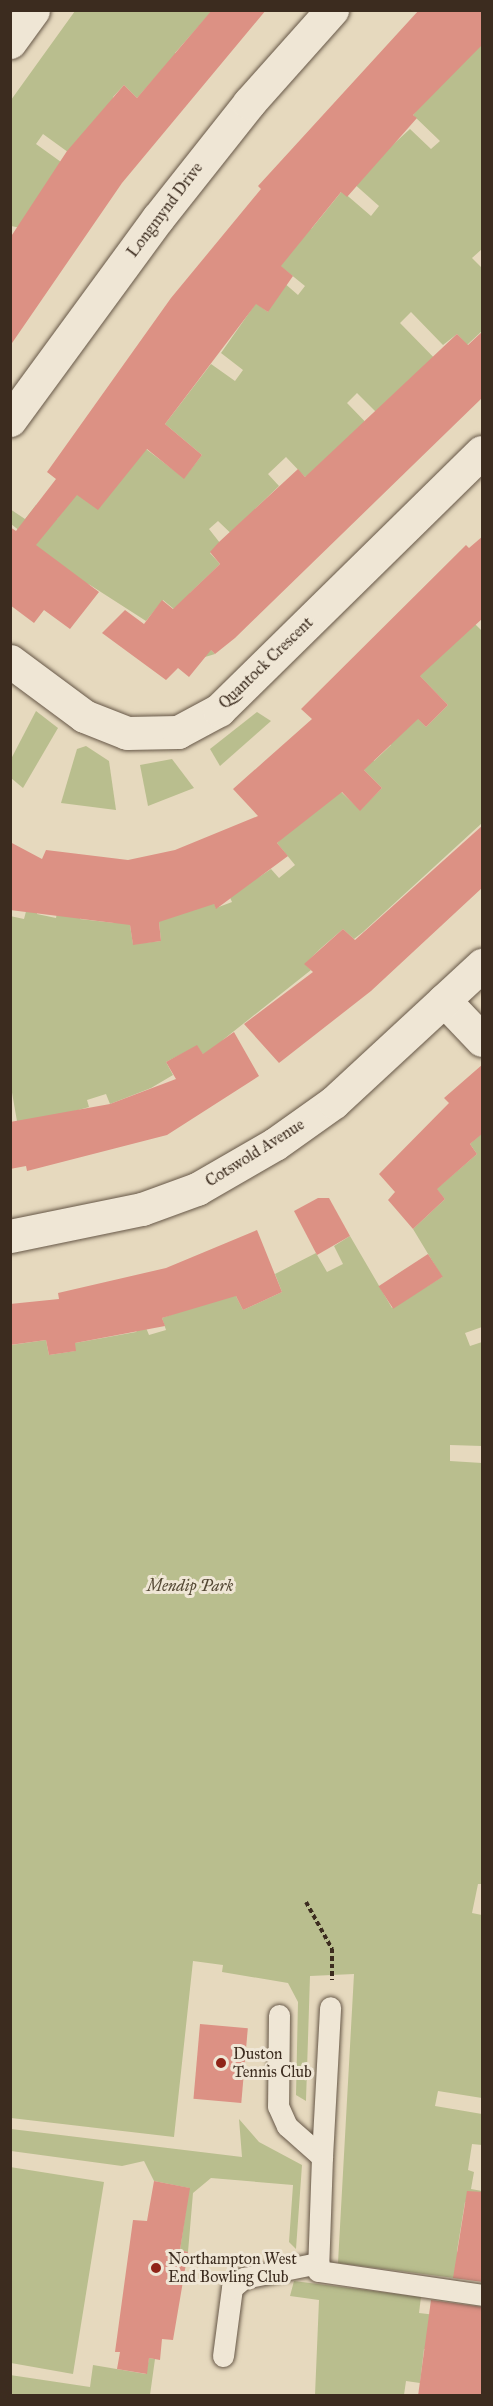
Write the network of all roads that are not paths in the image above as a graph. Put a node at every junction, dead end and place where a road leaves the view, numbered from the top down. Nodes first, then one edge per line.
1 (33, 10) edge
2 (332, 10) edge
3 (10, 42) edge
4 (10, 420) edge
5 (483, 452) edge
6 (10, 661) edge
7 (483, 965) edge
8 (444, 1000) junction
9 (483, 1040) edge
10 (10, 1236) edge
11 (330, 2007) road end
12 (279, 2015) dead end
13 (322, 2157) junction
14 (318, 2263) junction
15 (483, 2295) edge
16 (223, 2356) dead end

1 - 3 street
2 - 4 street, Longmynd Drive
5 - 6 street, Quantock Crescent
7 - 8 street, Cotswold Avenue
8 - 9 street
8 - 10 street, Cotswold Avenue
11 - 13 lane
12 - 13 lane
13 - 14 lane
14 - 15 lane
14 - 16 lane

